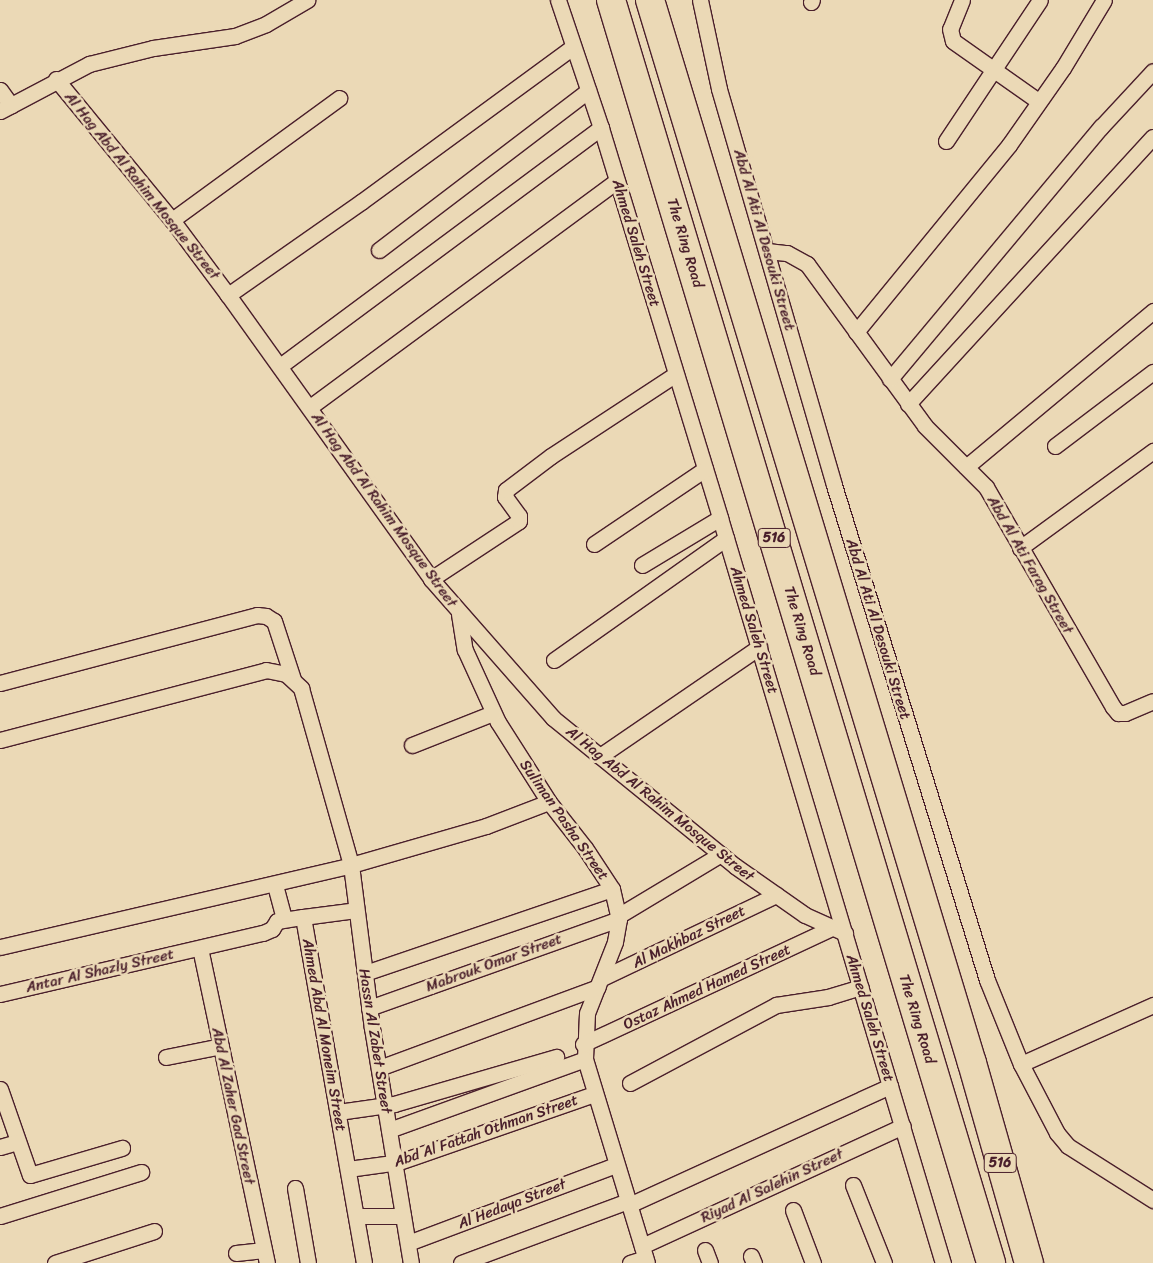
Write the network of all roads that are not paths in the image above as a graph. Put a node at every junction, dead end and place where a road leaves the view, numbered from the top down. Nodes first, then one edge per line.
1 (308, 0) edge
2 (558, 0) edge
3 (610, 0) edge
4 (650, 0) edge
5 (700, 0) edge
6 (962, 0) edge
7 (1040, 0) edge
8 (1104, 0) edge
9 (573, 47) junction
10 (992, 69) junction
11 (1153, 71) edge
12 (56, 79) junction
13 (0, 90) edge
14 (588, 92) junction
15 (339, 98) dead end
16 (1038, 101) junction
17 (6, 108) edge
18 (601, 128) junction
19 (1153, 137) edge
20 (946, 141) dead end
21 (617, 181) junction
22 (172, 220) junction
23 (379, 250) dead end
24 (766, 251) junction
25 (228, 295) junction
26 (1153, 311) edge
27 (856, 332) junction
28 (280, 366) junction
29 (1153, 372) edge
30 (676, 374) junction
31 (890, 379) junction
32 (908, 404) junction
33 (310, 407) junction
34 (1055, 446) dead end
35 (1153, 451) edge
36 (966, 467) junction
37 (706, 469) junction
38 (720, 518) junction
39 (726, 538) junction
40 (594, 544) dead end
41 (1020, 548) junction
42 (642, 565) dead end
43 (431, 579) junction
44 (459, 613) junction
45 (759, 647) junction
46 (554, 660) dead end
47 (294, 679) junction
48 (0, 683) edge
49 (1153, 701) edge
50 (493, 713) junction
51 (0, 740) edge
52 (412, 745) dead end
53 (600, 756) junction
54 (549, 802) junction
55 (720, 854) junction
56 (351, 865) junction
57 (275, 885) junction
58 (612, 889) junction
59 (776, 895) junction
60 (356, 910) junction
61 (303, 917) junction
62 (618, 918) junction
63 (284, 919) junction
64 (837, 931) junction
65 (0, 948) edge
66 (200, 948) junction
67 (365, 973) junction
68 (600, 983) junction
69 (861, 987) junction
70 (0, 994) edge
71 (1153, 1005) edge
72 (369, 1008) junction
73 (220, 1046) junction
74 (584, 1052) junction
75 (166, 1057) dead end
76 (556, 1057) dead end
77 (1021, 1064) junction
78 (379, 1068) junction
79 (630, 1083) dead end
80 (890, 1086) junction
81 (0, 1089) edge
82 (594, 1094) junction
83 (385, 1104) junction
84 (338, 1112) junction
85 (903, 1126) junction
86 (389, 1130) junction
87 (17, 1142) junction
88 (0, 1147) edge
89 (122, 1148) dead end
90 (394, 1163) junction
91 (616, 1165) junction
92 (348, 1169) junction
93 (141, 1172) dead end
94 (853, 1185) dead end
95 (295, 1188) dead end
96 (1153, 1200) edge
97 (628, 1203) junction
98 (793, 1210) dead end
99 (0, 1216) edge
100 (356, 1216) junction
101 (403, 1216) junction
102 (154, 1231) dead end
103 (408, 1243) junction
104 (236, 1253) dead end
105 (266, 1256) edge
106 (645, 1256) edge
107 (55, 1263) edge
108 (308, 1263) edge
109 (364, 1263) edge
110 (411, 1263) edge
111 (461, 1263) edge
112 (630, 1263) edge
113 (813, 1263) edge
114 (884, 1263) edge
115 (943, 1263) edge
116 (991, 1263) edge
117 (1029, 1263) edge

1 - 12 street
2 - 9 street, Ahmed Saleh Street
3 - 116 highway, The Ring Road / 516
4 - 117 highway, 516
5 - 24 street, Abd Al Ati Al Desouki Street
6 - 10 street
7 - 10 street
8 - 16 street
9 - 14 street, Ahmed Saleh Street
9 - 25 street
10 - 16 street
10 - 20 street
11 - 31 street
12 - 17 street
12 - 22 street, Al Hag Abd Al Rahim Mosque Street
13 - 17 street
14 - 18 street, Ahmed Saleh Street
14 - 23 street
15 - 22 street
16 - 27 street
18 - 21 street, Ahmed Saleh Street
18 - 28 street
19 - 32 street
21 - 30 street, Ahmed Saleh Street
21 - 33 street
22 - 25 street, Al Hag Abd Al Rahim Mosque Street
24 - 27 street, Abd Al Ati Farag Street
24 - 77 street, Abd Al Ati Al Desouki Street
25 - 28 street, Al Hag Abd Al Rahim Mosque Street
26 - 36 street
27 - 31 street, Abd Al Ati Farag Street
28 - 33 street, Al Hag Abd Al Rahim Mosque Street
29 - 34 street
30 - 37 street, Ahmed Saleh Street
30 - 43 street
31 - 32 street, Abd Al Ati Farag Street
32 - 36 street, Abd Al Ati Farag Street
33 - 43 street, Al Hag Abd Al Rahim Mosque Street
35 - 41 street
36 - 41 street, Abd Al Ati Farag Street
37 - 38 street, Ahmed Saleh Street
37 - 40 street
38 - 39 street, Ahmed Saleh Street
38 - 42 street
39 - 45 street, Ahmed Saleh Street
39 - 46 street
41 - 49 street, Abd Al Ati Farag Street
43 - 44 street, Al Hag Abd Al Rahim Mosque Street
44 - 50 street, Suliman Pasha Street
44 - 53 street, Al Hag Abd Al Rahim Mosque Street
45 - 53 street
45 - 64 street, Ahmed Saleh Street
47 - 48 street, Hassn Al Zabet Street
47 - 51 street
47 - 56 street, Hassn Al Zabet Street
50 - 52 street
50 - 54 street, Suliman Pasha Street
53 - 55 street, Al Hag Abd Al Rahim Mosque Street
54 - 56 street
54 - 58 street, Suliman Pasha Street
55 - 59 street, Al Hag Abd Al Rahim Mosque Street
55 - 62 street, Mabrouk Omar Street
56 - 57 street
56 - 60 street, Hassn Al Zabet Street
57 - 63 street
57 - 65 street
58 - 62 street, Suliman Pasha Street
58 - 67 street
59 - 64 street, Al Hag Abd Al Rahim Mosque Street
59 - 68 street, Al Makhbaz Street
60 - 61 street
60 - 67 street, Hassn Al Zabet Street
61 - 63 street, Ahmed Abd Al Moneim Street
61 - 84 street, Ahmed Abd Al Moneim Street
62 - 68 street, Suliman Pasha Street
62 - 72 street, Mabrouk Omar Street
63 - 66 street, Ahmed Abd Al Moneim Street
64 - 69 street, Ahmed Saleh Street
64 - 74 street, Ostaz Ahmed Hamed Street
66 - 70 street, Antar Al Shazly Street
66 - 73 street, Abd Al Zaher Gad Street
67 - 72 street, Hassn Al Zabet Street
68 - 74 street, Suliman Pasha Street
68 - 78 street, Al Makhbaz Street
69 - 79 street
69 - 80 street, Ahmed Saleh Street
71 - 77 street
72 - 78 street, Hassn Al Zabet Street
73 - 75 street
73 - 105 street, Abd Al Zaher Gad Street
74 - 82 street, Suliman Pasha Street
74 - 86 street, Ostaz Ahmed Hamed Street
76 - 83 street
77 - 96 street, Abd Al Ati Al Desouki Street
78 - 83 street, Hassn Al Zabet Street
80 - 85 street, Ahmed Saleh Street
80 - 97 street
81 - 87 street
82 - 90 street, Abd Al Fattah Othman Street
82 - 91 street, Suliman Pasha Street
83 - 84 street
83 - 86 street, Hassn Al Zabet Street
84 - 92 street, Ahmed Abd Al Moneim Street
85 - 106 street, Riyad Al Salehin Street
85 - 115 street, Ahmed Saleh Street
86 - 90 street, Hassn Al Zabet Street
87 - 88 street
87 - 89 street
90 - 92 street, Abd Al Fattah Othman Street
90 - 101 street, Hassn Al Zabet Street
91 - 97 street, Suliman Pasha Street
91 - 103 street, Al Hedaya Street
92 - 100 street, Ahmed Abd Al Moneim Street
93 - 99 street
94 - 114 street
95 - 108 street
97 - 106 street, Suliman Pasha Street
97 - 111 street
98 - 113 street
100 - 101 street
100 - 109 street, Ahmed Abd Al Moneim Street
101 - 103 street, Hassn Al Zabet Street
102 - 107 street
103 - 110 street, Hassn Al Zabet Street
104 - 105 street
106 - 112 street, Riyad Al Salehin Street

